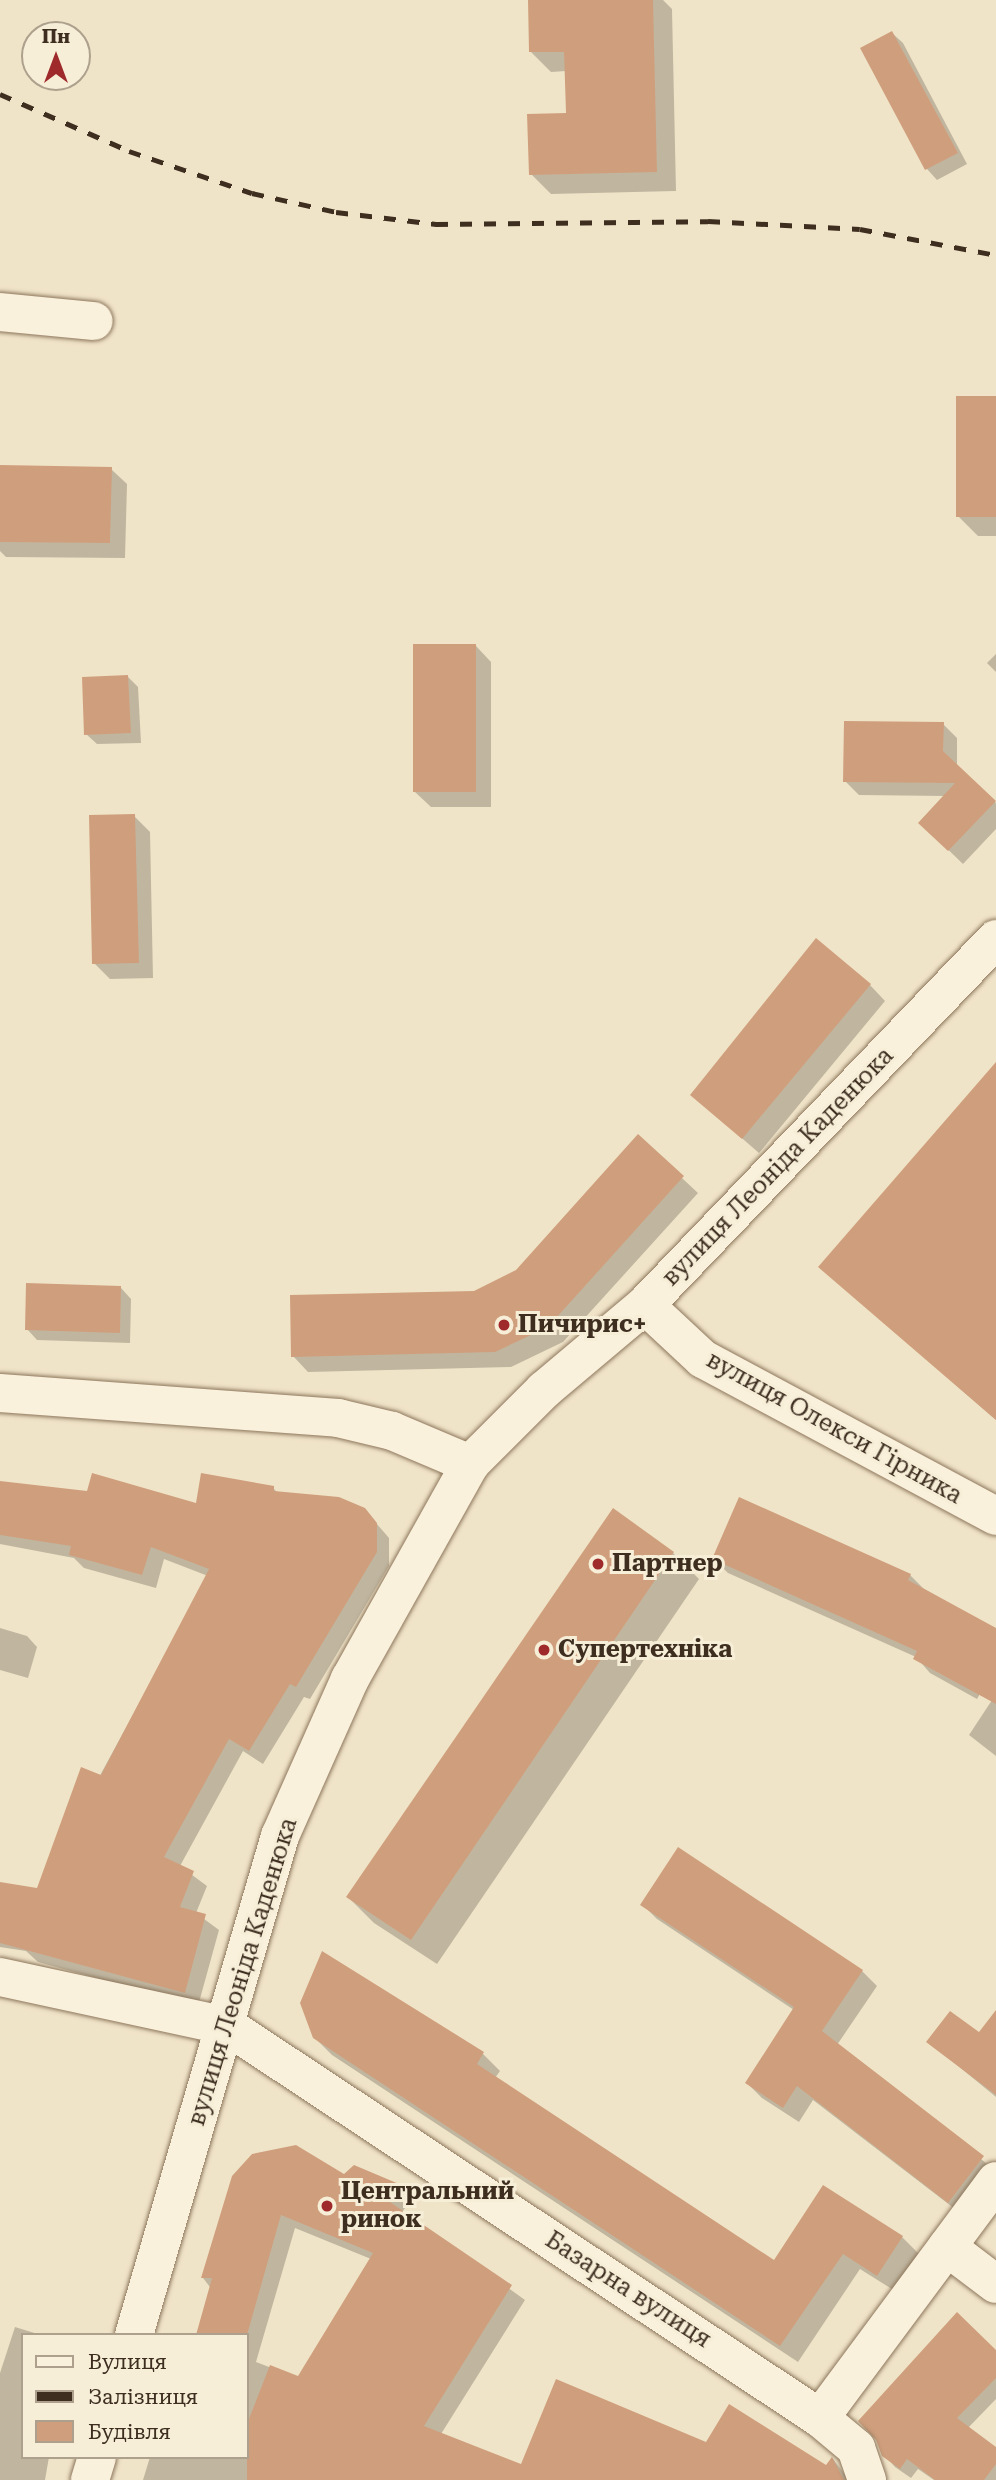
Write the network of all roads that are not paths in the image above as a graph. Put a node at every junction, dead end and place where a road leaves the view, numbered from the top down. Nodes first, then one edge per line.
1 (0, 312) edge
2 (94, 321) dead end
3 (996, 939) edge
4 (645, 1305) junction
5 (0, 1393) edge
6 (470, 1464) junction
7 (996, 1516) edge
8 (0, 1977) edge
9 (227, 2026) junction
10 (996, 2181) edge
11 (947, 2246) junction
12 (996, 2284) edge
13 (135, 2333) edge
14 (820, 2417) junction
15 (96, 2459) edge
16 (90, 2480) edge
17 (867, 2480) edge

1 - 2 street
3 - 4 street, вулиця Леоніда Каденюка
4 - 6 street, вулиця Леоніда Каденюка
4 - 7 street, вулиця Олекси Гірника
5 - 6 street
6 - 9 street, вулиця Леоніда Каденюка
8 - 9 street
9 - 13 street, вулиця Леоніда Каденюка
9 - 14 street, Базарна вулиця
10 - 11 street
11 - 12 street
11 - 14 street
14 - 17 street, Базарна вулиця
15 - 16 street

